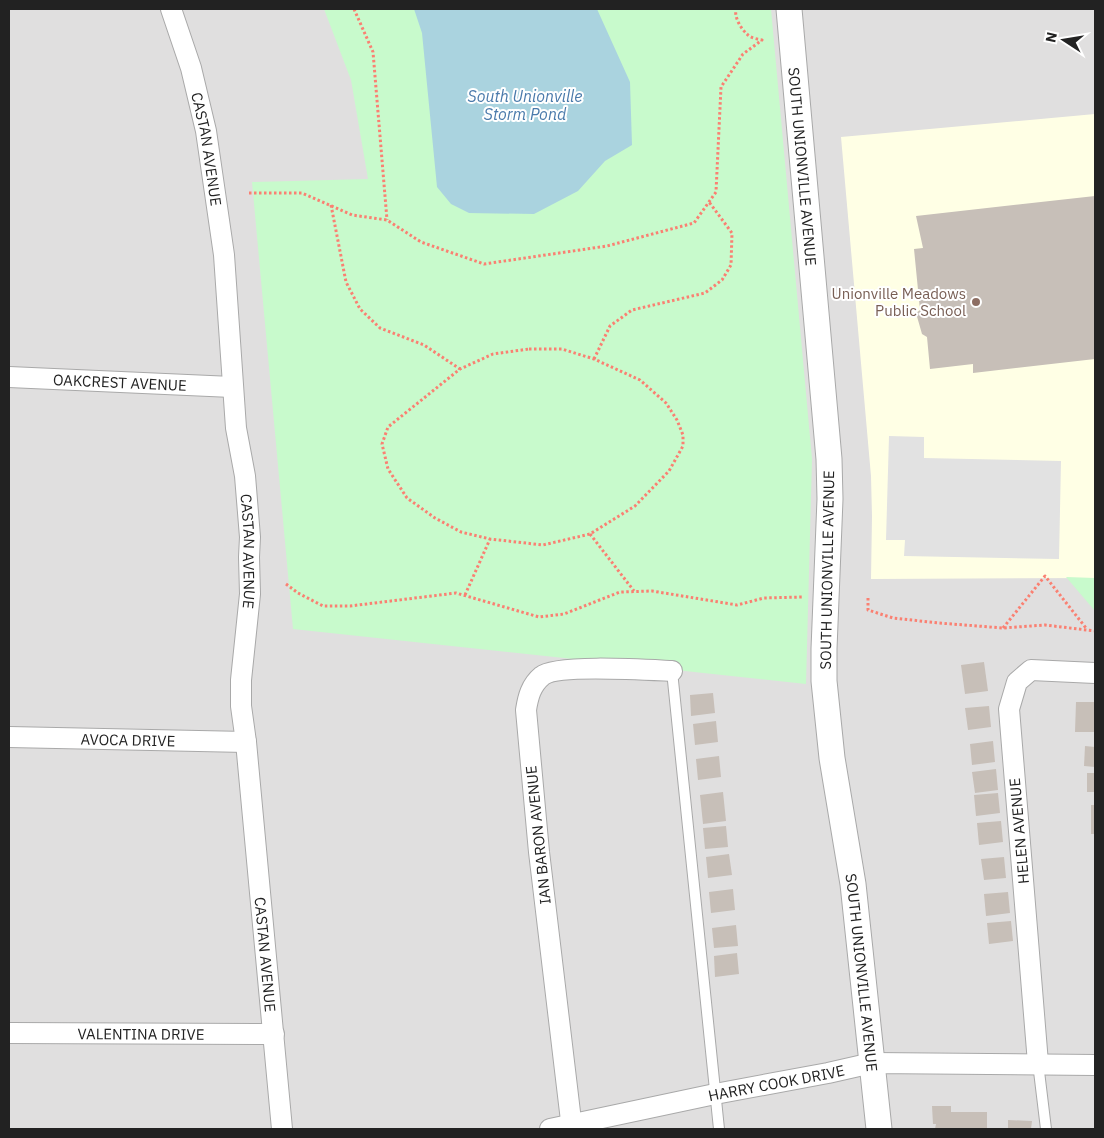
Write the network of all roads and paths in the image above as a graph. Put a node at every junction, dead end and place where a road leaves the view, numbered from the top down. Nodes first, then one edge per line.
1 (171, 9) edge
2 (354, 9) edge
3 (736, 9) edge
4 (789, 9) edge
5 (249, 193) dead end
6 (709, 202) junction
7 (331, 205) junction
8 (387, 220) junction
9 (594, 359) junction
10 (460, 369) junction
11 (9, 377) edge
12 (232, 387) junction
13 (590, 534) junction
14 (490, 538) junction
15 (286, 584) dead end
16 (634, 592) junction
17 (465, 595) junction
18 (806, 597) dead end
19 (868, 598) dead end
20 (1003, 628) junction
21 (1086, 628) junction
22 (1095, 631) edge
23 (672, 671) joint
24 (1095, 673) edge
25 (9, 738) edge
26 (246, 742) junction
27 (9, 1034) edge
28 (274, 1034) junction
29 (872, 1063) junction
30 (1038, 1063) junction
31 (1095, 1065) edge
32 (715, 1094) junction
33 (572, 1127) edge
34 (282, 1129) edge
35 (550, 1129) edge
36 (719, 1129) edge
37 (879, 1129) edge
38 (1046, 1129) edge

1 - 12 street, CASTAN AVENUE
2 - 8 path
3 - 6 path
4 - 29 street, SOUTH UNIONVILLE AVENUE
5 - 7 path
6 - 8 path
6 - 9 path
7 - 8 path
7 - 10 path
9 - 10 path
9 - 13 path
10 - 14 path
11 - 12 street, OAKCREST AVENUE
12 - 26 street, CASTAN AVENUE
13 - 14 path
13 - 16 path
14 - 17 path
15 - 17 path
16 - 17 path
16 - 18 path
19 - 20 path
20 - 21 path
20 - 21 path
21 - 22 path
23 - 32 lane
23 - 33 street, IAN BARON AVENUE
24 - 30 street, HELEN AVENUE
25 - 26 street, AVOCA DRIVE
26 - 28 street, CASTAN AVENUE
27 - 28 street, VALENTINA DRIVE
28 - 34 street, CASTAN AVENUE
29 - 30 street, HARRY COOK DRIVE
29 - 32 street, HARRY COOK DRIVE
29 - 37 street, SOUTH UNIONVILLE AVENUE
30 - 31 street, HARRY COOK DRIVE
30 - 38 lane
32 - 33 street, HARRY COOK DRIVE
32 - 36 lane
33 - 35 street, HARRY COOK DRIVE

